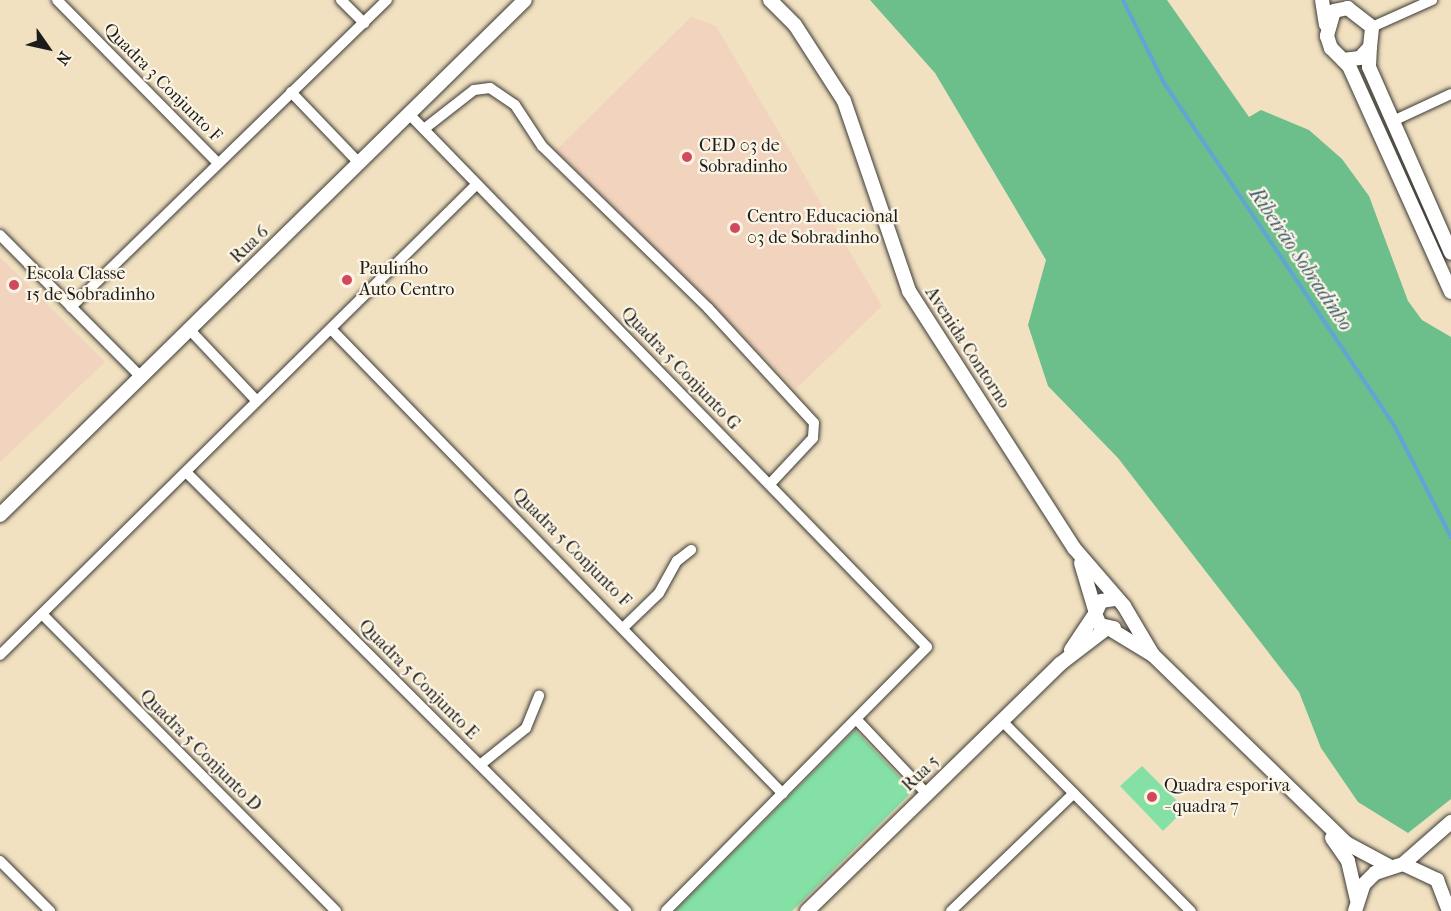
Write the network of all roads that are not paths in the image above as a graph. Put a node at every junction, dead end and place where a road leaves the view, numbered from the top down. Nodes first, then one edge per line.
1 (57, 0) edge
2 (342, 0) edge
3 (387, 0) edge
4 (525, 0) edge
5 (770, 0) edge
6 (1322, 0) edge
7 (1432, 0) edge
8 (1347, 4) edge
9 (364, 23) junction
10 (1326, 25) junction
11 (1372, 27) junction
12 (1370, 47) junction
13 (1343, 60) junction
14 (291, 92) junction
15 (1451, 94) edge
16 (409, 114) junction
17 (1393, 121) junction
18 (423, 129) junction
19 (218, 163) junction
20 (359, 163) junction
21 (476, 185) junction
22 (0, 235) edge
23 (1451, 253) edge
24 (1451, 292) edge
25 (71, 308) junction
26 (189, 329) junction
27 (331, 329) junction
28 (141, 377) junction
29 (256, 400) junction
30 (186, 472) junction
31 (770, 484) junction
32 (0, 515) edge
33 (1074, 548) junction
34 (691, 550) dead end
35 (1116, 599) junction
36 (1125, 611) junction
37 (1095, 612) junction
38 (42, 614) junction
39 (625, 626) junction
40 (1109, 629) junction
41 (0, 655) edge
42 (1153, 655) junction
43 (1060, 664) junction
44 (539, 696) dead end
45 (856, 720) junction
46 (1002, 721) junction
47 (480, 765) junction
48 (1074, 793) junction
49 (783, 794) junction
50 (927, 794) junction
51 (1317, 819) junction
52 (1451, 822) edge
53 (0, 861) edge
54 (1396, 865) junction
55 (1450, 903) edge
56 (1356, 905) edge
57 (50, 911) edge
58 (336, 911) edge
59 (626, 911) edge
60 (666, 911) edge
61 (807, 911) edge
62 (951, 911) edge
63 (1191, 911) edge

1 - 19 street, Quadra 3 Conjunto F
2 - 9 street
3 - 9 street
4 - 16 street, Rua 6
5 - 33 street, Avenida Contorno
6 - 10 street
7 - 11 street
8 - 10 street
8 - 11 street
9 - 14 street
10 - 13 street
11 - 12 street
12 - 13 street
12 - 17 street
13 - 24 street
14 - 19 street
14 - 20 street
15 - 17 street
16 - 18 street, Quadra 5 Conjunto G
16 - 20 street, Rua 6
17 - 23 street
18 - 21 street, Quadra 5 Conjunto G
18 - 31 street
19 - 25 street
20 - 26 street, Rua 6
21 - 27 street
21 - 31 street, Quadra 5 Conjunto G
22 - 25 street
25 - 28 street
26 - 28 street, Rua 6
26 - 29 street
27 - 29 street
27 - 39 street, Quadra 5 Conjunto F
28 - 32 street, Rua 6
29 - 30 street
30 - 38 street
30 - 47 street, Quadra 5 Conjunto E
31 - 45 street, Quadra 5 Conjunto G
33 - 35 street, Avenida Contorno
33 - 37 street, Avenida Contorno
34 - 39 street
35 - 36 street
35 - 37 street
36 - 40 street
36 - 42 street
37 - 40 street
37 - 43 street, Rua 5
38 - 41 street
38 - 58 street, Quadra 5 Conjunto D
39 - 49 street, Quadra 5 Conjunto F
40 - 42 street
40 - 43 street, Rua 5
42 - 51 street
43 - 46 street, Rua 5
44 - 47 street
45 - 49 street
45 - 50 street
46 - 48 street
46 - 50 street, Rua 5
47 - 59 street, Quadra 5 Conjunto E
48 - 62 street
48 - 63 street
49 - 60 street
50 - 61 street, Rua 5
51 - 54 street
51 - 56 street
52 - 54 street
53 - 57 street
54 - 55 street
54 - 56 street

